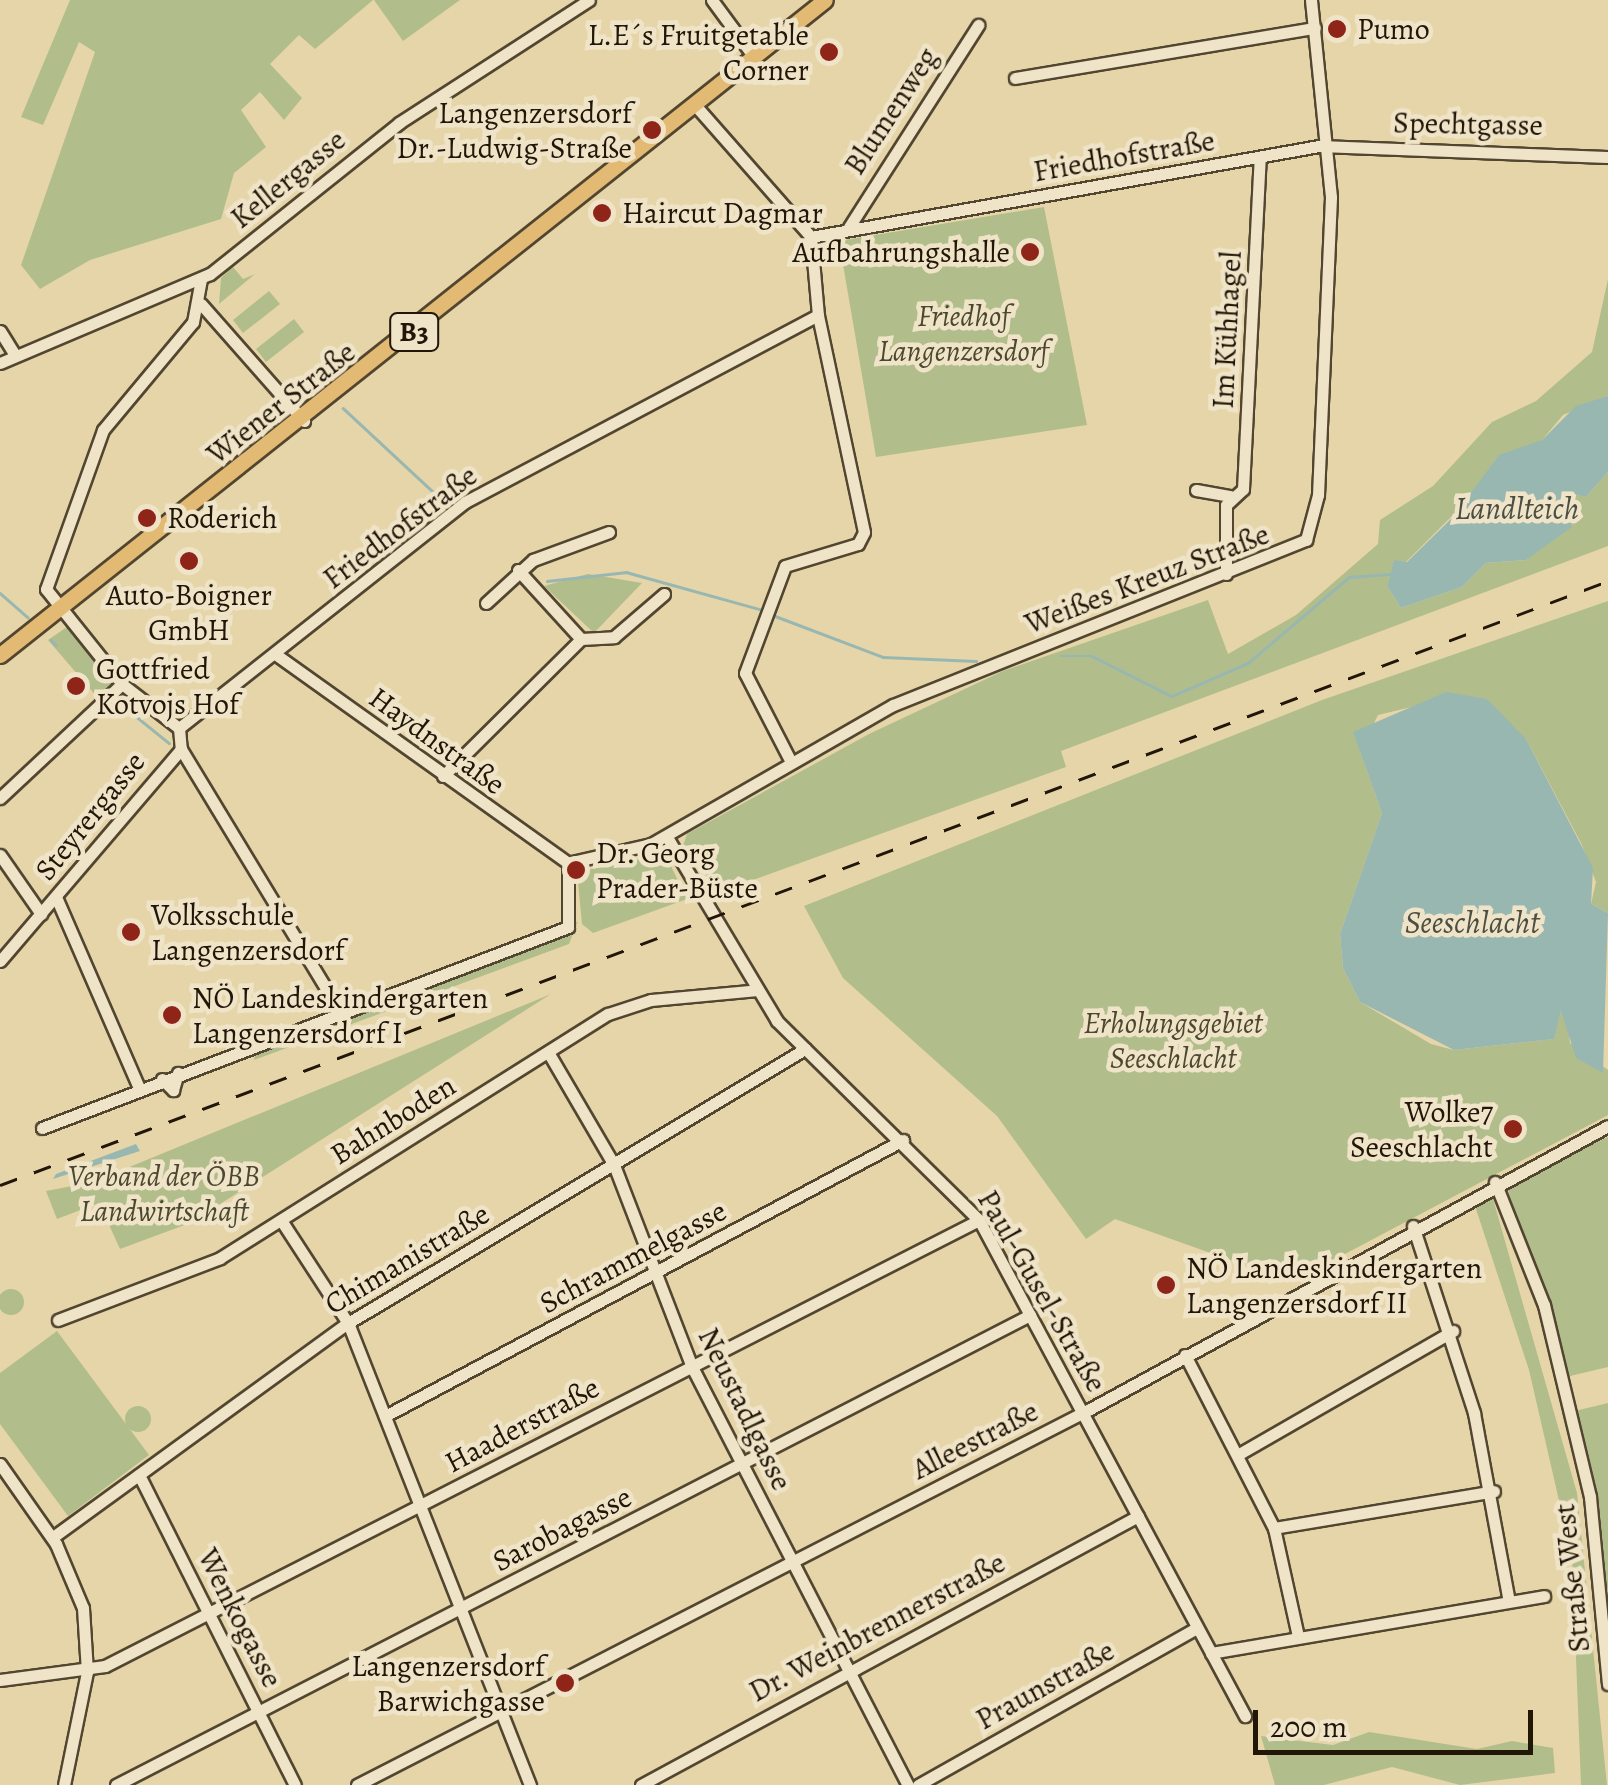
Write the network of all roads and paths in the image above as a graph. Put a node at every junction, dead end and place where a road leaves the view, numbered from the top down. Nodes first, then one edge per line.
1 (589, 0) edge
2 (712, 0) edge
3 (825, 0) edge
4 (1311, 0) edge
5 (978, 24) dead end
6 (1315, 28) junction
7 (754, 57) junction
8 (1014, 78) dead end
9 (695, 105) junction
10 (1326, 146) junction
11 (1608, 157) edge
12 (1260, 158) junction
13 (849, 226) junction
14 (812, 237) junction
15 (201, 279) junction
16 (202, 304) junction
17 (818, 314) junction
18 (0, 331) edge
19 (15, 355) junction
20 (0, 362) edge
21 (304, 421) junction
22 (1196, 490) dead end
23 (1230, 496) junction
24 (609, 532) dead end
25 (518, 570) junction
26 (1226, 574) junction
27 (664, 594) dead end
28 (486, 603) dead end
29 (60, 611) junction
30 (581, 640) junction
31 (0, 655) edge
32 (278, 656) junction
33 (122, 684) junction
34 (179, 728) junction
35 (181, 750) junction
36 (791, 762) junction
37 (443, 776) junction
38 (0, 798) edge
39 (667, 837) junction
40 (0, 854) edge
41 (568, 863) junction
42 (56, 897) junction
43 (41, 914) junction
44 (0, 961) edge
45 (758, 990) junction
46 (341, 1014) junction
47 (805, 1049) junction
48 (548, 1052) junction
49 (138, 1088) junction
50 (1608, 1126) edge
51 (42, 1128) dead end
52 (904, 1140) junction
53 (614, 1164) junction
54 (1495, 1182) junction
55 (280, 1220) junction
56 (979, 1220) junction
57 (1413, 1226) junction
58 (655, 1274) junction
59 (1030, 1315) junction
60 (58, 1320) dead end
61 (348, 1323) junction
62 (1453, 1331) junction
63 (1185, 1356) junction
64 (691, 1365) junction
65 (1084, 1413) junction
66 (384, 1416) junction
67 (1239, 1454) junction
68 (0, 1464) edge
69 (743, 1464) junction
70 (138, 1475) junction
71 (1494, 1491) junction
72 (420, 1507) junction
73 (1138, 1516) junction
74 (1274, 1528) junction
75 (52, 1537) junction
76 (793, 1561) junction
77 (1544, 1596) dead end
78 (1508, 1602) junction
79 (459, 1610) junction
80 (210, 1613) junction
81 (1197, 1628) junction
82 (1298, 1636) junction
83 (1211, 1653) junction
84 (848, 1667) junction
85 (87, 1672) junction
86 (0, 1680) edge
87 (1608, 1684) edge
88 (260, 1712) junction
89 (500, 1712) junction
90 (1245, 1716) dead end
91 (64, 1785) edge
92 (116, 1785) edge
93 (296, 1785) edge
94 (357, 1785) edge
95 (530, 1785) edge
96 (641, 1785) edge
97 (908, 1785) edge
98 (918, 1785) edge

1 - 15 street, Kellergasse
2 - 7 street
3 - 7 main road, Wiener Straße / B3
4 - 6 street, Weißes Kreuz Straße
5 - 13 street, Blumenweg
6 - 8 street
6 - 10 street, Weißes Kreuz Straße
7 - 9 main road, Wiener Straße / B3
9 - 14 street
9 - 21 main road, Wiener Straße / B3
10 - 11 street, Spechtgasse
10 - 12 street, Friedhofstraße
10 - 26 street, Weißes Kreuz Straße
12 - 13 street, Friedhofstraße
12 - 23 street, Im Kühhagel
13 - 14 street, Friedhofstraße
14 - 17 street
15 - 16 street
15 - 19 street, Kellergasse
16 - 21 street
16 - 29 street
17 - 32 street, Friedhofstraße
17 - 36 street
18 - 19 street
19 - 20 street, Kellergasse
21 - 29 main road, Wiener Straße / B3
22 - 23 street
23 - 26 street, Im Kühhagel
24 - 25 street
25 - 28 street
25 - 30 street
26 - 36 street, Weißes Kreuz Straße
27 - 30 street
29 - 31 main road, Wiener Straße / B3
29 - 33 street
30 - 37 street
32 - 34 street, Friedhofstraße
32 - 37 street, Haydnstraße
33 - 34 street
33 - 38 street
34 - 35 street
35 - 42 street, Steyrergasse
35 - 46 street
36 - 39 street, Weißes Kreuz Straße
37 - 41 street, Haydnstraße
39 - 41 street, Weißes Kreuz Straße
39 - 45 street, Paul-Gusel-Straße
40 - 43 street
41 - 46 street
42 - 43 street, Steyrergasse
42 - 49 street
43 - 44 street, Steyrergasse
45 - 47 street, Paul-Gusel-Straße
45 - 48 street, Bahnboden
46 - 49 street
47 - 52 street, Paul-Gusel-Straße
47 - 53 street, Chimanistraße
48 - 53 street, Neustadlgasse
48 - 55 street, Bahnboden
49 - 51 street
50 - 54 street, Alleestraße
52 - 56 street, Paul-Gusel-Straße
52 - 58 street, Schrammelgasse
53 - 58 street, Neustadlgasse
53 - 61 street, Chimanistraße
54 - 57 street, Alleestraße
54 - 87 street, Straße West
55 - 60 street, Bahnboden
55 - 61 street
56 - 59 street, Paul-Gusel-Straße
56 - 64 street, Haaderstraße
57 - 62 street
57 - 63 street, Alleestraße
58 - 64 street, Neustadlgasse
58 - 66 street, Schrammelgasse
59 - 65 street, Paul-Gusel-Straße
59 - 69 street, Sarobagasse
61 - 66 street
61 - 70 street, Chimanistraße
62 - 67 street
62 - 71 street
63 - 65 street, Alleestraße
63 - 67 street
64 - 69 street, Neustadlgasse
64 - 72 street, Haaderstraße
65 - 73 street, Paul-Gusel-Straße
65 - 76 street, Alleestraße
66 - 72 street
67 - 74 street
68 - 75 street
69 - 76 street, Neustadlgasse
69 - 79 street, Sarobagasse
70 - 75 street, Chimanistraße
70 - 80 street, Wenkogasse
71 - 74 street
71 - 78 street
72 - 79 street
72 - 80 street, Haaderstraße
73 - 81 street, Paul-Gusel-Straße
73 - 84 street, Dr. Weinbrennerstraße
74 - 82 street
75 - 85 street
76 - 84 street, Neustadlgasse
76 - 89 street, Alleestraße
77 - 78 street
78 - 82 street
79 - 88 street, Sarobagasse
79 - 89 street
80 - 85 street, Haaderstraße
80 - 88 street, Wenkogasse
81 - 83 street, Paul-Gusel-Straße
81 - 98 street, Praunstraße
82 - 83 street
83 - 90 street, Paul-Gusel-Straße
84 - 96 street, Dr. Weinbrennerstraße
84 - 97 street, Neustadlgasse
85 - 86 street
85 - 91 street
88 - 92 street, Sarobagasse
88 - 93 street, Wenkogasse
89 - 94 street, Alleestraße
89 - 95 street

